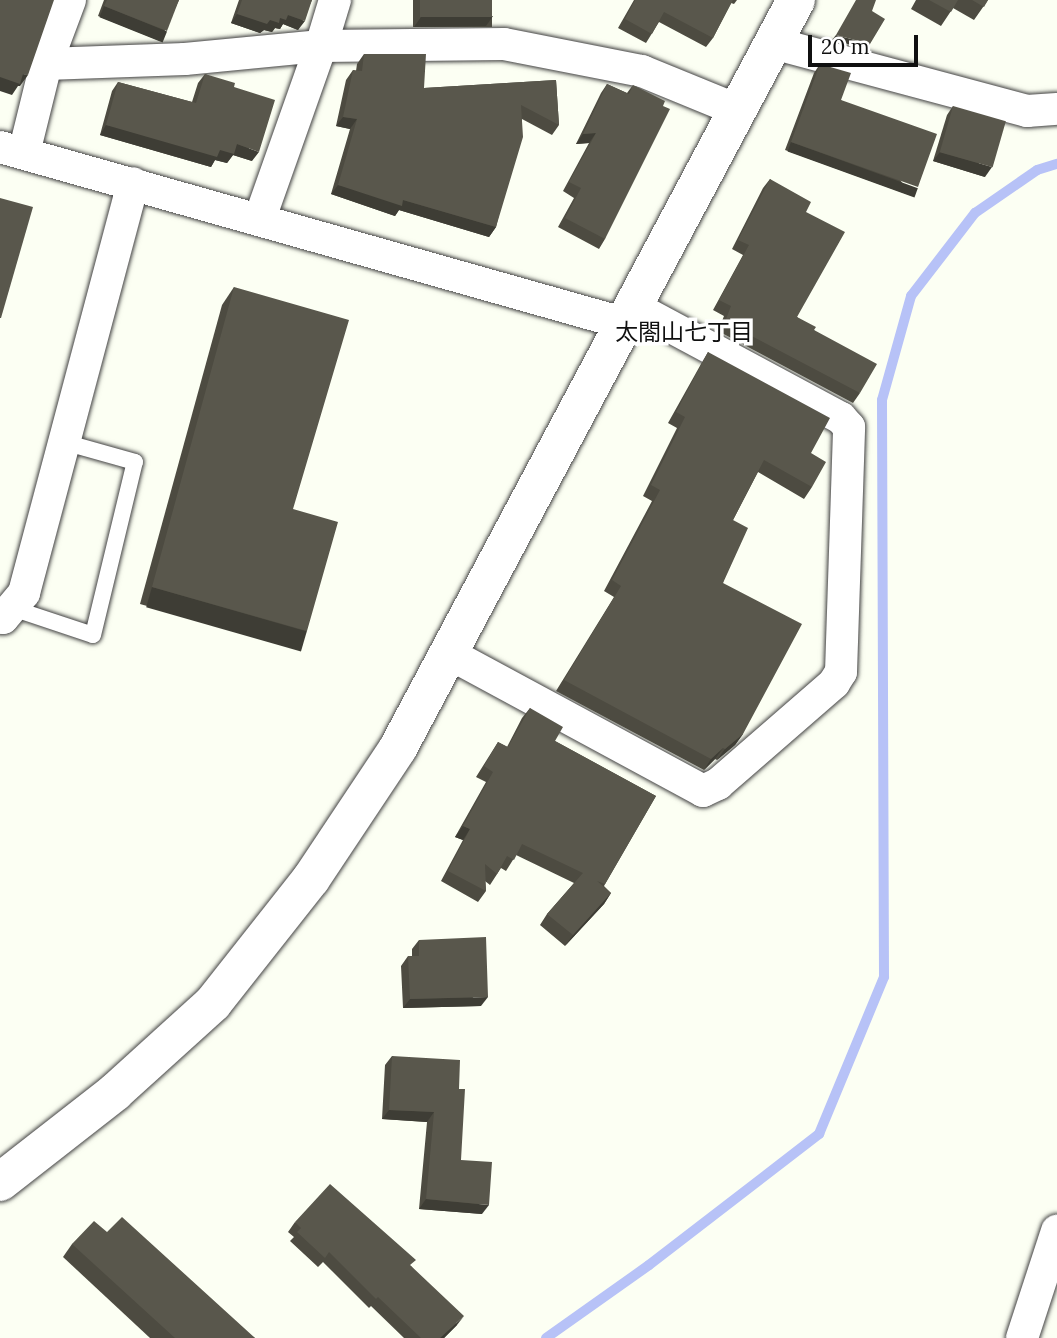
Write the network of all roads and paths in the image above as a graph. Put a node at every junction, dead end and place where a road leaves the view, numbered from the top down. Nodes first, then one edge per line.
1 (70, 0) edge
2 (335, 0) edge
3 (796, 0) edge
4 (773, 43) junction
5 (321, 46) junction
6 (46, 64) junction
7 (1057, 109) edge
8 (737, 110) junction
9 (12, 150) edge
10 (133, 183) junction
11 (260, 218) junction
12 (628, 314) junction
13 (64, 442) junction
14 (6, 613) edge
15 (448, 653) junction
16 (0, 1182) edge
17 (1057, 1231) edge
18 (1022, 1338) edge

1 - 6 street
2 - 5 street
3 - 4 street
4 - 7 street
4 - 8 street
5 - 6 street
5 - 8 street
5 - 11 street
6 - 9 street
8 - 12 street
9 - 10 street
10 - 11 street
10 - 13 street
11 - 12 street
12 - 15 street
12 - 15 street
13 - 14 street
13 - 14 lane
15 - 16 street
17 - 18 street

